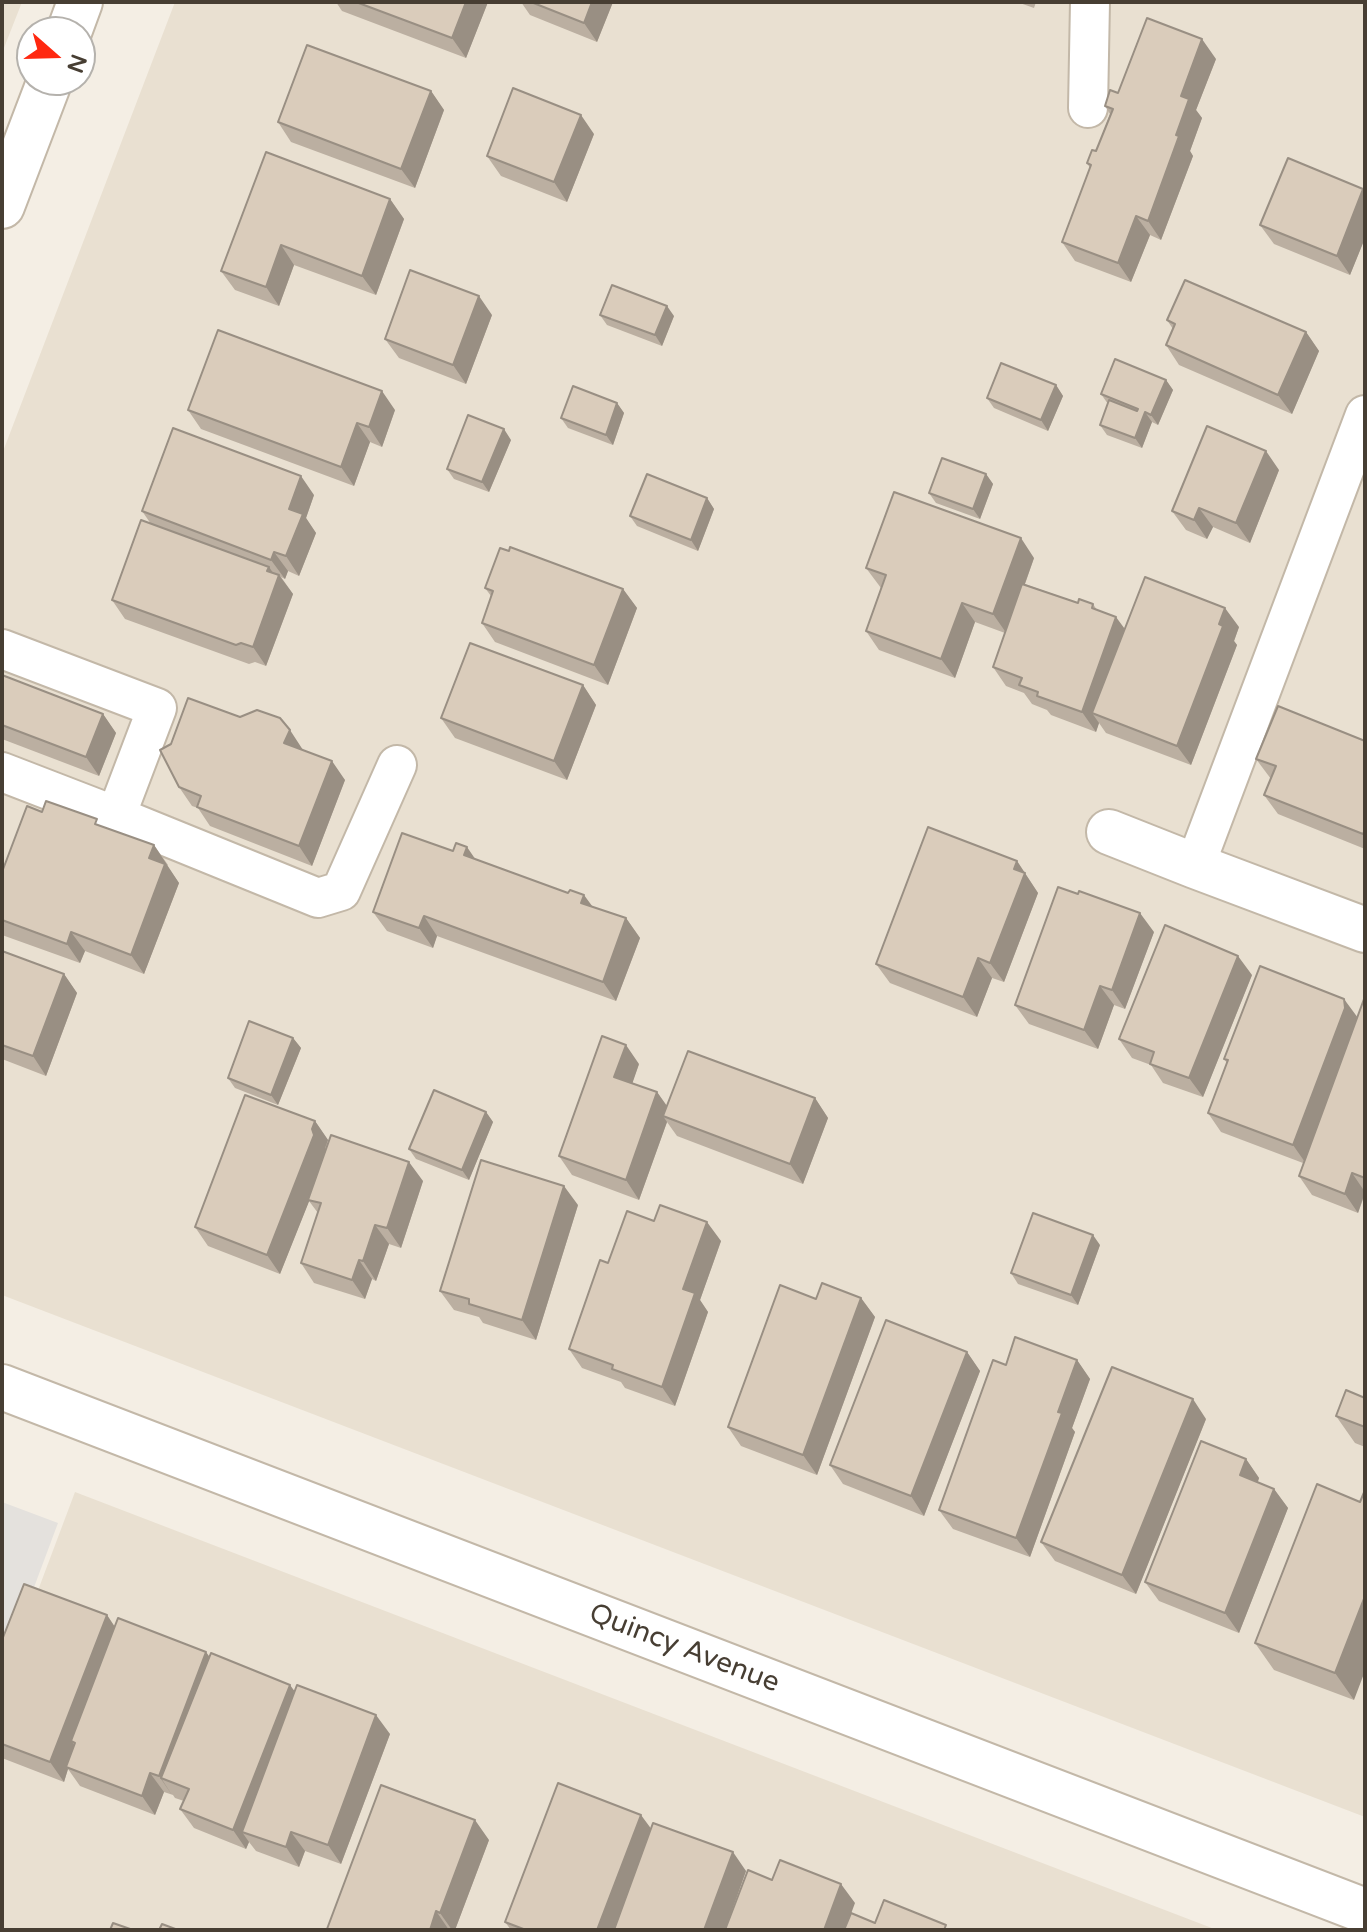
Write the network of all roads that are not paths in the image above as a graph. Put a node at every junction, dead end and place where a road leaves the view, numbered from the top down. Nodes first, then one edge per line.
1 (1090, 2) edge
2 (44, 96) edge
3 (1088, 108) dead end
4 (2, 206) edge
5 (1365, 415) edge
6 (2, 649) edge
7 (397, 765) dead end
8 (2, 772) edge
9 (116, 816) junction
10 (1109, 832) dead end
11 (1195, 866) junction
12 (1365, 930) edge
13 (2, 1387) edge
14 (1365, 1911) edge

1 - 3 lane
2 - 4 street
5 - 11 lane
6 - 9 lane
7 - 9 lane
8 - 9 lane
10 - 11 street
11 - 12 street
13 - 14 street, Quincy Avenue

